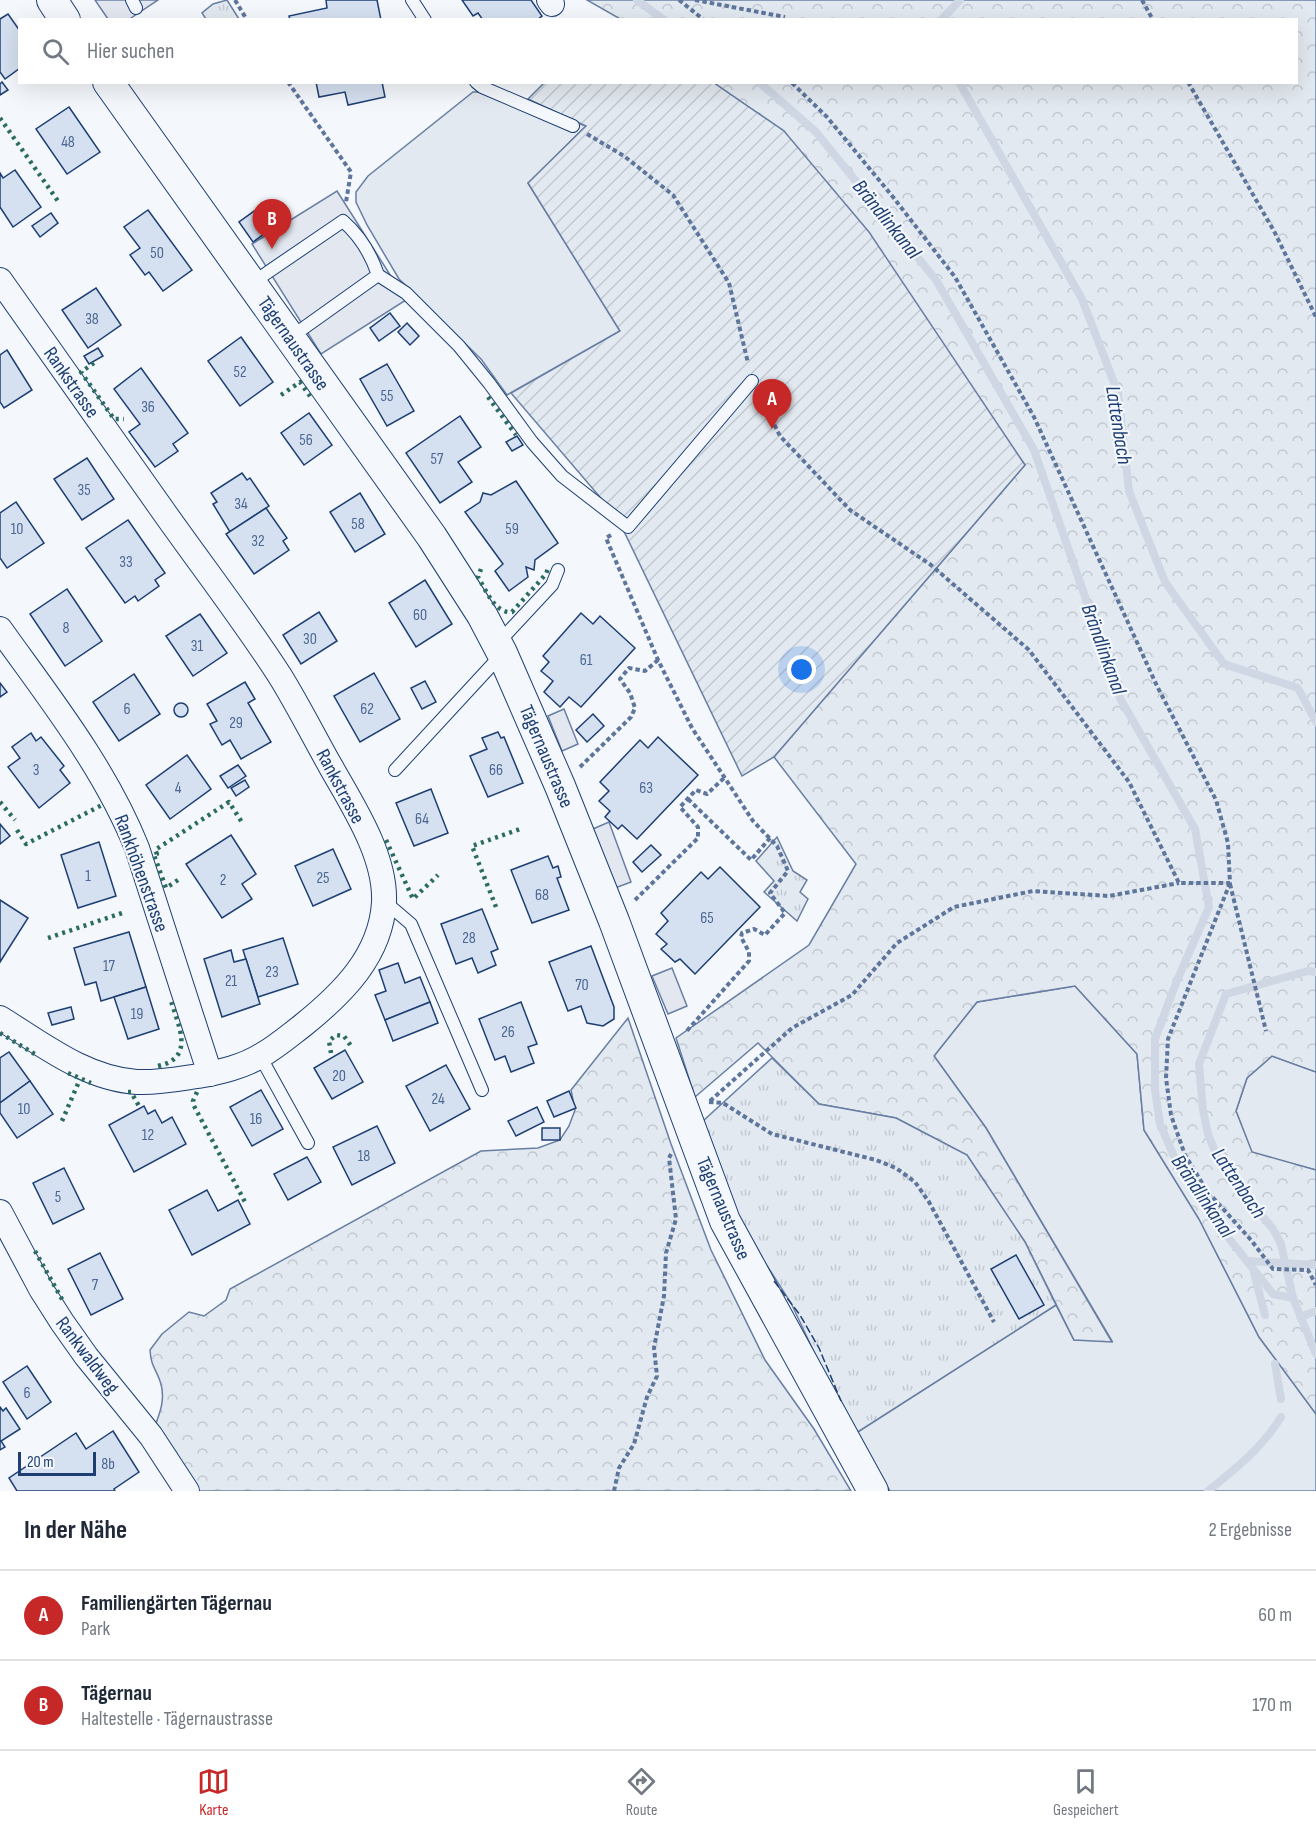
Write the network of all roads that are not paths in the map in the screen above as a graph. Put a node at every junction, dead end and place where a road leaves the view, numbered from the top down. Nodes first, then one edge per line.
1 (52, 0) edge
2 (412, 0) edge
3 (64, 18) edge
4 (424, 18) edge
5 (109, 84) edge
6 (478, 84) edge
7 (573, 126) road end
8 (378, 275) junction
9 (0, 280) edge
10 (252, 284) junction
11 (290, 338) junction
12 (753, 381) road end
13 (558, 570) dead end
14 (0, 629) edge
15 (500, 648) junction
16 (395, 770) dead end
17 (384, 901) junction
18 (0, 1018) edge
19 (260, 1056) junction
20 (210, 1074) junction
21 (482, 1090) dead end
22 (308, 1143) dead end
23 (0, 1212) edge
24 (187, 1491) edge
25 (873, 1491) edge

1 - 3 street
2 - 4 lane
5 - 10 street, Tägernaustrasse
6 - 7 lane
8 - 10 lane
8 - 11 lane
8 - 12 lane
9 - 17 street, Rankstrasse
10 - 11 street, Tägernaustrasse
11 - 15 street, Tägernaustrasse
13 - 15 lane
14 - 20 street, Rankhöhenstrasse
15 - 16 lane
15 - 25 street, Tägernaustrasse
17 - 19 street, Rankstrasse
17 - 21 lane
18 - 20 street, Rankstrasse
19 - 20 street, Rankstrasse
19 - 22 lane
23 - 24 street, Rankwaldweg

